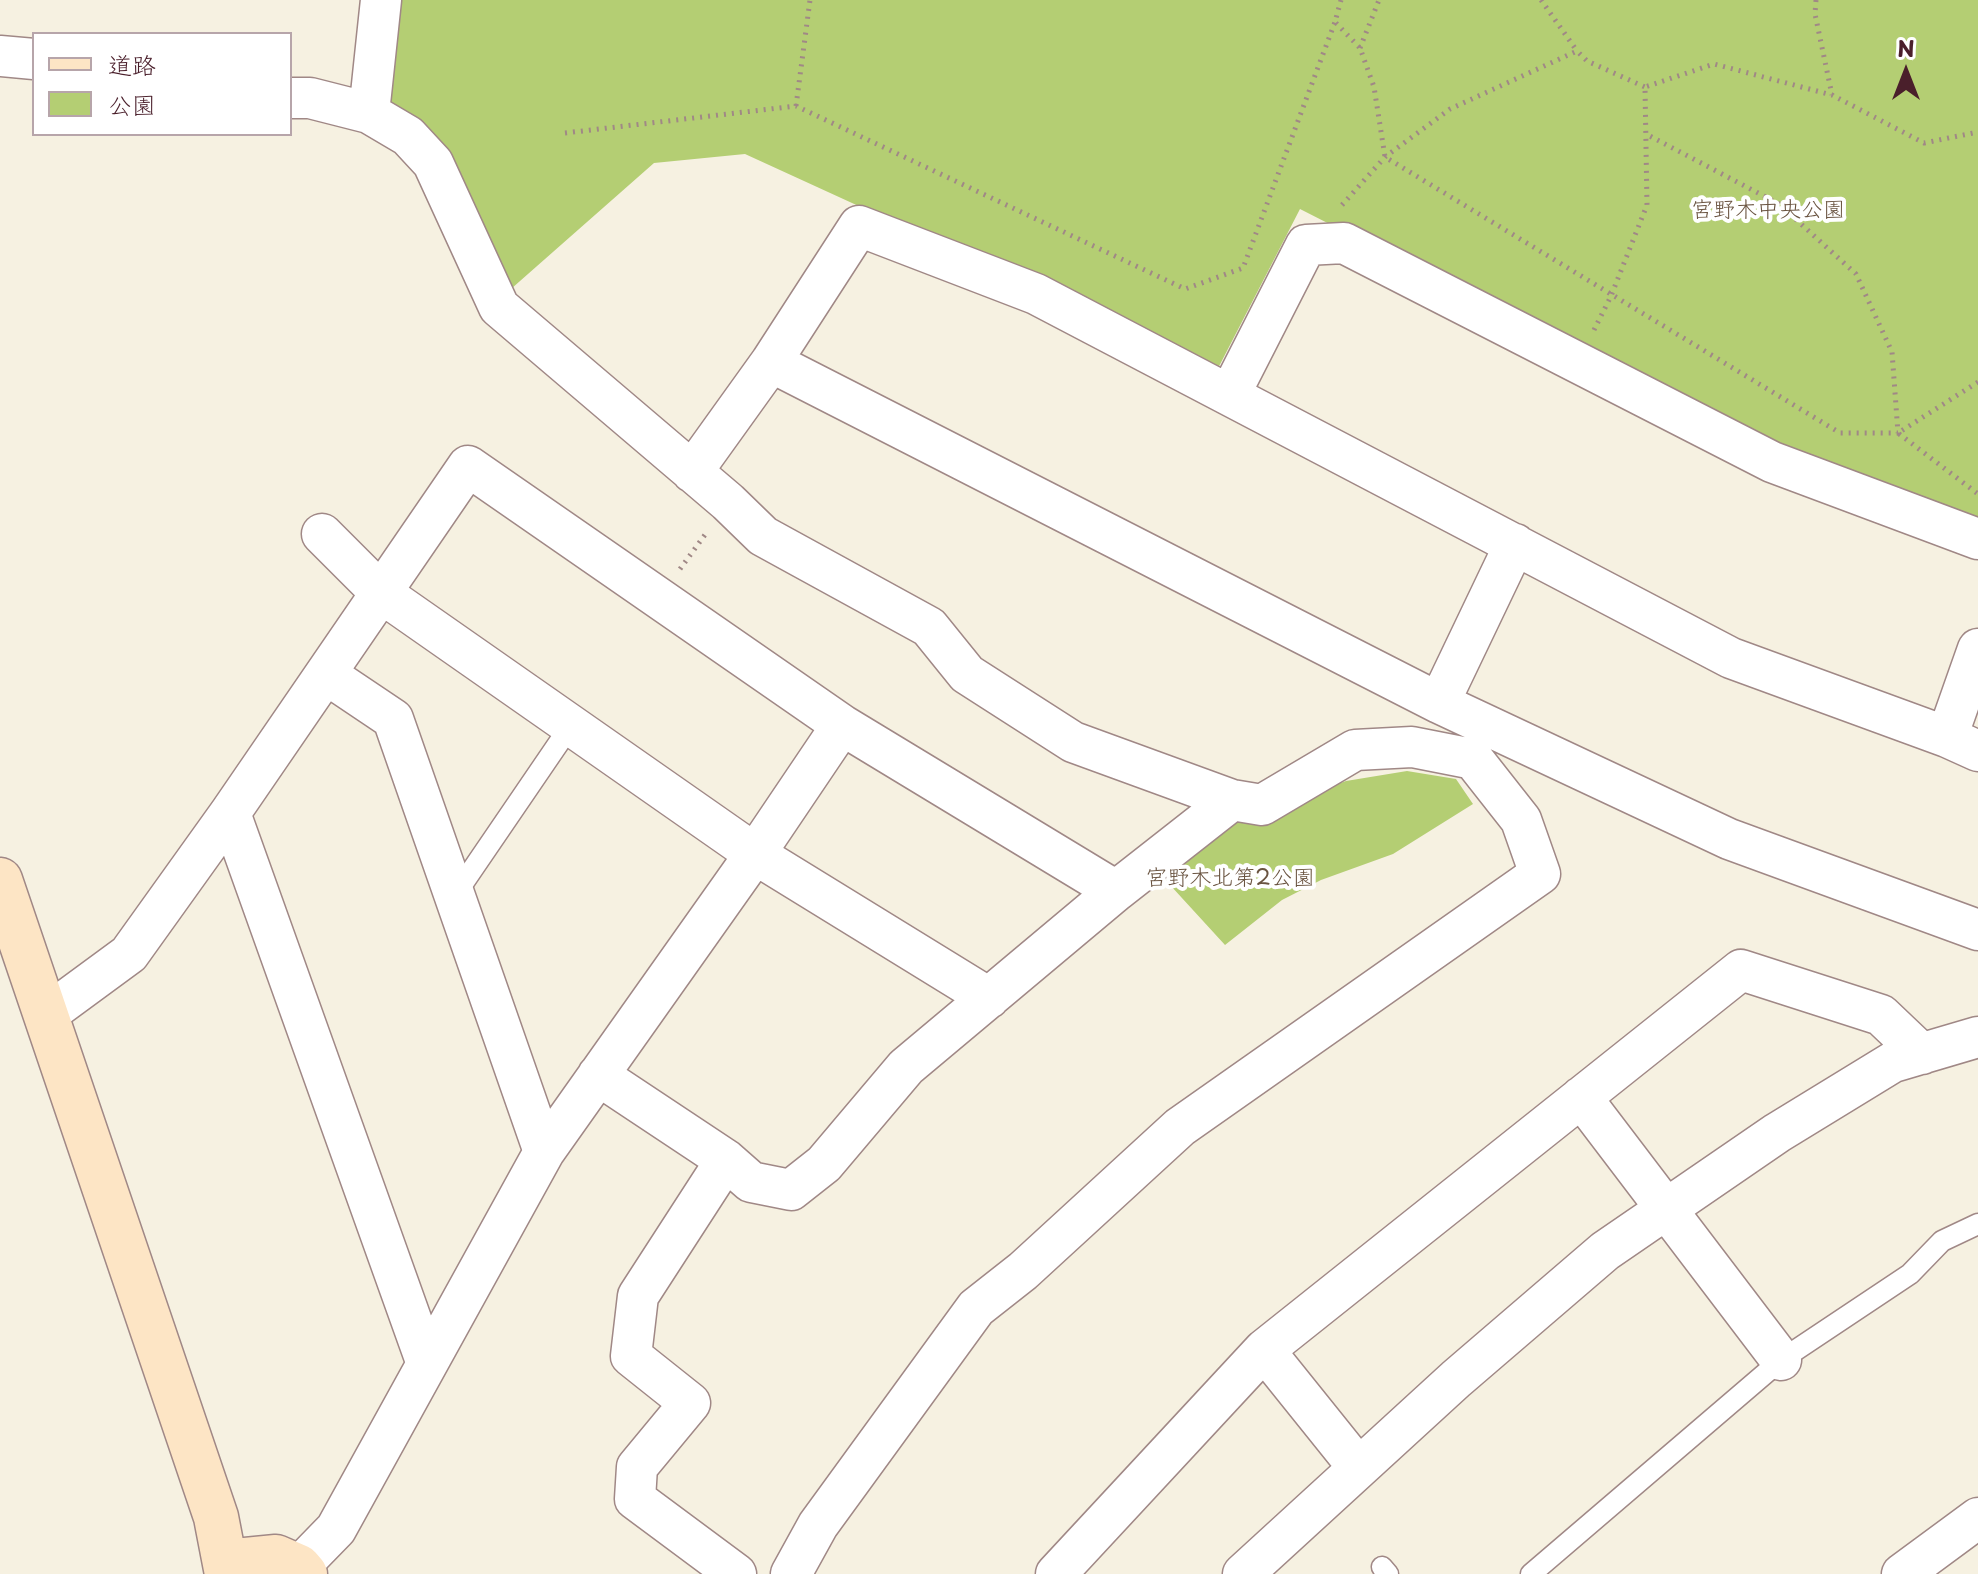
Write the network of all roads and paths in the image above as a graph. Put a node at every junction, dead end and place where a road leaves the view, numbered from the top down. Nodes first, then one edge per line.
1 (381, 0) edge
2 (810, 0) edge
3 (1341, 0) edge
4 (1379, 0) edge
5 (1541, 0) edge
6 (1816, 0) edge
7 (1335, 22) junction
8 (1360, 48) junction
9 (1577, 51) junction
10 (0, 56) edge
11 (32, 59) edge
12 (1645, 87) junction
13 (1832, 95) junction
14 (292, 98) edge
15 (796, 106) junction
16 (369, 113) junction
17 (1978, 132) edge
18 (565, 133) dead end
19 (1646, 134) junction
20 (1385, 157) junction
21 (1306, 245) junction
22 (1611, 296) junction
23 (771, 362) junction
24 (1978, 382) edge
25 (1230, 394) junction
26 (1898, 433) junction
27 (692, 472) junction
28 (1978, 494) edge
29 (728, 502) junction
30 (322, 534) dead end
31 (1978, 539) edge
32 (1515, 544) junction
33 (380, 592) junction
34 (659, 598) junction
35 (1978, 649) edge
36 (326, 674) junction
37 (1439, 703) junction
38 (571, 725) junction
39 (842, 725) junction
40 (1962, 744) edge
41 (1232, 800) junction
42 (230, 813) junction
43 (755, 854) junction
44 (0, 880) edge
45 (1116, 891) junction
46 (455, 895) junction
47 (1978, 930) edge
48 (989, 998) junction
49 (46, 1015) junction
50 (1978, 1037) edge
51 (1922, 1054) junction
52 (598, 1075) junction
53 (1581, 1097) junction
54 (544, 1152) junction
55 (726, 1160) junction
56 (1668, 1209) junction
57 (1978, 1224) edge
58 (1264, 1350) junction
59 (1781, 1360) junction
60 (427, 1364) junction
61 (1358, 1467) junction
62 (1978, 1518) edge
63 (226, 1568) edge
64 (302, 1570) edge
65 (736, 1574) edge
66 (791, 1574) edge
67 (1056, 1574) edge
68 (1243, 1574) edge
69 (1531, 1574) edge
70 (1902, 1574) edge

1 - 16 street
2 - 15 path
3 - 7 path
4 - 8 path
5 - 9 path
6 - 13 path
7 - 8 path
7 - 15 path
8 - 20 path
9 - 12 path
9 - 20 path
10 - 11 street
12 - 13 path
12 - 19 path
13 - 17 path
14 - 16 street
15 - 18 path
16 - 27 street
19 - 22 path
19 - 26 path
20 - 21 path
20 - 22 path
21 - 25 street
21 - 31 street
22 - 26 path
23 - 25 street
23 - 27 street
23 - 37 street
24 - 26 path
25 - 32 street
26 - 28 path
27 - 29 street
29 - 34 path
29 - 41 street
30 - 33 street
32 - 37 street
32 - 40 street
33 - 34 street
33 - 36 street
33 - 38 street
34 - 39 street
35 - 40 street
36 - 42 street
36 - 46 street
37 - 47 street
38 - 43 street
38 - 46 lane
39 - 43 street
39 - 45 street
41 - 45 street
41 - 66 street
42 - 49 street
42 - 60 street
43 - 48 street
43 - 52 street
44 - 49 street
45 - 48 street
46 - 54 street
48 - 55 street
49 - 63 street
50 - 51 street
51 - 53 street
51 - 56 street
52 - 54 street
52 - 55 street
53 - 56 street
53 - 58 street
54 - 60 street
55 - 65 street
56 - 59 street
56 - 61 street
57 - 59 lane
58 - 61 street
58 - 67 street
59 - 69 lane
60 - 64 street
61 - 68 street
62 - 70 street
63 - 64 street

